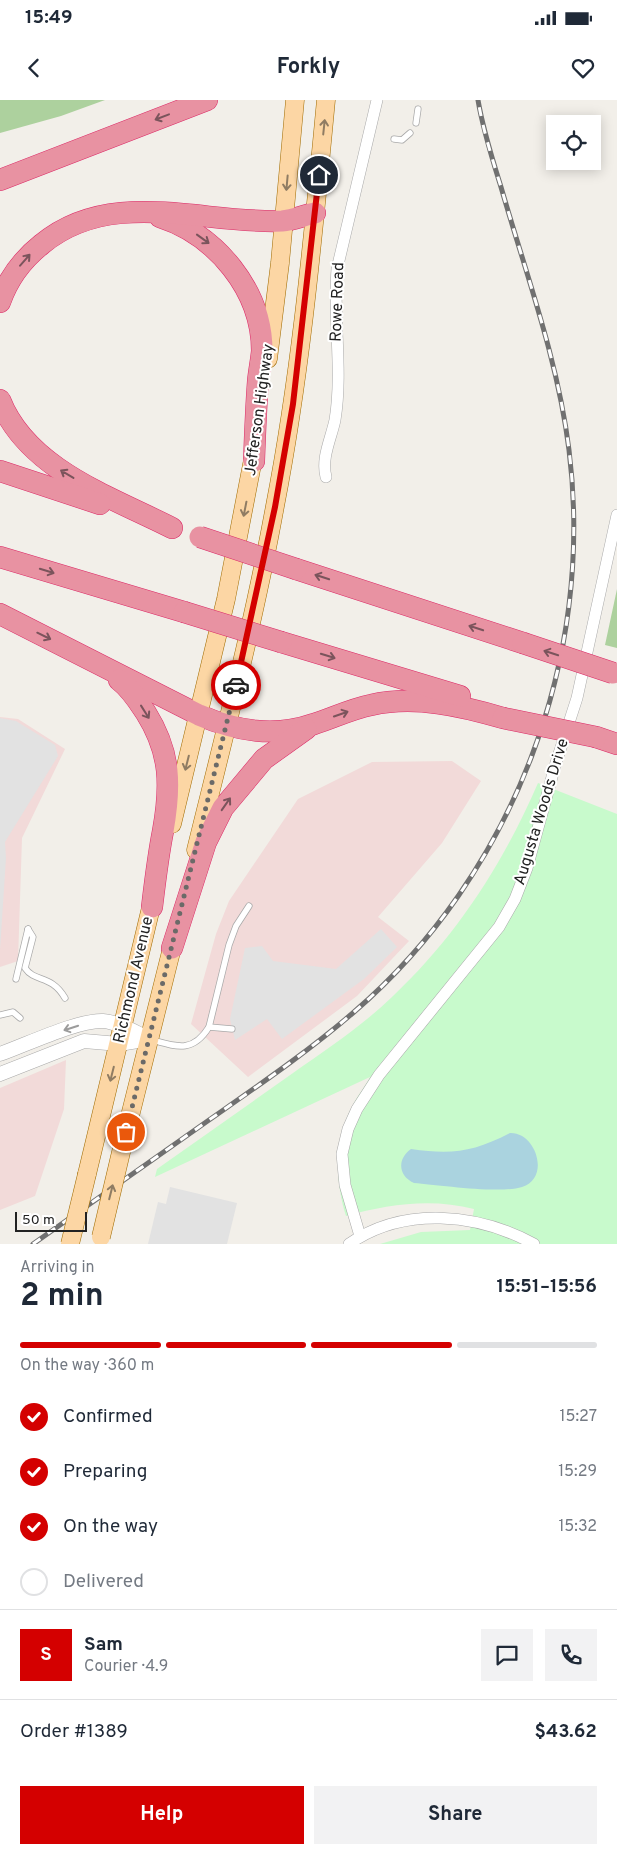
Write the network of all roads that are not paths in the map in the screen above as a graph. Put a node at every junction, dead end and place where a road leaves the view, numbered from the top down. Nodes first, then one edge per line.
1 (207, 100) edge
2 (295, 100) edge
3 (326, 100) edge
4 (377, 100) edge
5 (418, 109) dead end
6 (416, 123) dead end
7 (410, 134) dead end
8 (394, 139) dead end
9 (0, 180) edge
10 (143, 212) junction
11 (315, 212) junction
12 (284, 221) junction
13 (0, 302) edge
14 (0, 400) edge
15 (254, 461) junction
16 (0, 471) edge
17 (326, 477) dead end
18 (617, 515) edge
19 (172, 528) junction
20 (0, 557) edge
21 (0, 614) edge
22 (99, 665) junction
23 (615, 674) edge
24 (504, 714) junction
25 (199, 716) junction
26 (312, 725) junction
27 (226, 727) junction
28 (617, 744) edge
29 (249, 906) dead end
30 (152, 907) junction
31 (172, 948) junction
32 (16, 979) dead end
33 (65, 998) dead end
34 (0, 1015) edge
35 (20, 1018) dead end
36 (123, 1026) junction
37 (209, 1027) junction
38 (232, 1029) dead end
39 (150, 1039) junction
40 (119, 1044) junction
41 (24, 1045) junction
42 (0, 1054) edge
43 (0, 1064) edge
44 (0, 1074) edge
45 (360, 1236) junction
46 (100, 1240) edge
47 (70, 1244) edge
48 (349, 1244) edge
49 (534, 1244) edge

1 -> 9 highway
2 -> 12 main road, Jefferson Highway
11 -> 3 main road, Jefferson Highway
4 - 17 street, Rowe Road
5 - 6 lane
7 - 8 lane
10 - 12 highway
13 -> 10 highway
10 -> 15 highway
11 - 12 highway
11 - 27 main road, Jefferson Highway
12 - 15 main road, Jefferson Highway
19 -> 14 highway
15 -> 25 main road, Jefferson Highway
16 - 19 highway
18 - 45 street, Augusta Woods Drive
23 -> 19 highway, bridge
20 -> 24 highway, bridge
21 -> 22 highway
22 - 25 highway
22 -> 30 highway
26 -> 24 highway
24 - 28 highway, bridge
25 - 27 highway
25 -> 30 main road, Richmond Avenue
26 - 27 highway
31 -> 26 highway
27 - 31 main road, Richmond Avenue
29 - 37 lane
30 - 36 main road, Richmond Avenue
31 - 39 main road, Richmond Avenue
32 - 33 lane
34 - 35 lane
36 - 39 street
36 - 40 main road, Richmond Avenue
36 -> 41 street
37 - 38 lane
37 - 39 lane
39 - 40 street
46 -> 39 main road, Richmond Avenue, bridge
40 - 44 street
40 -> 47 main road, Richmond Avenue, bridge
41 - 42 street
41 - 43 street
45 - 48 street
45 - 49 street

